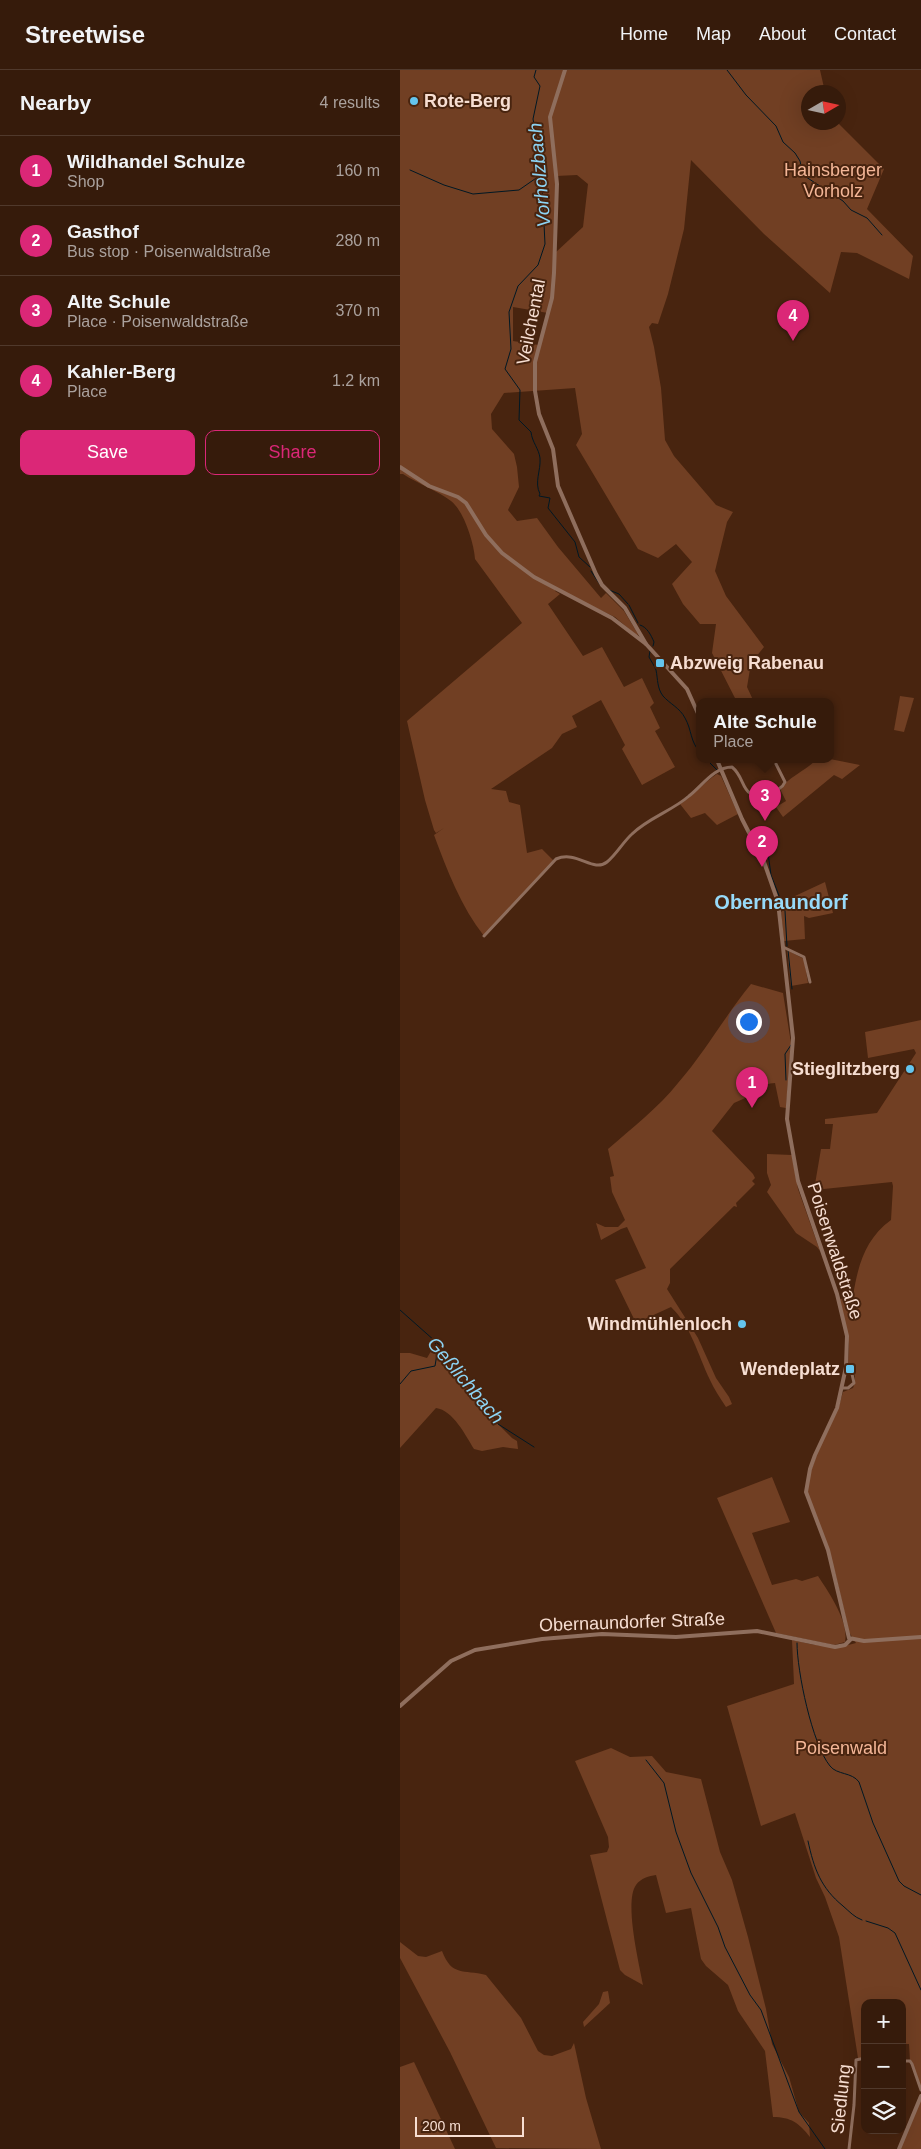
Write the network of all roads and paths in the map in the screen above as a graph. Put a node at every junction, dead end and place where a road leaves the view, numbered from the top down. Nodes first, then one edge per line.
1 (565, 70) edge
2 (400, 467) edge
3 (646, 644) junction
4 (696, 709) edge
5 (718, 763) edge
6 (776, 763) edge
7 (719, 772) junction
8 (484, 936) dead end
9 (783, 947) junction
10 (810, 982) dead end
11 (846, 1367) junction
12 (842, 1388) junction
13 (921, 1637) edge
14 (851, 1639) junction
15 (400, 1706) edge
16 (861, 2059) edge
17 (906, 2061) edge
18 (921, 2090) edge
19 (921, 2096) edge
20 (849, 2149) edge
21 (899, 2149) edge

1 - 3 street, Veilchental
2 - 3 street
3 - 4 street
5 - 7 street, Poisenwaldstraße
6 - 7 street
7 - 8 street
7 - 9 street, Poisenwaldstraße
9 - 10 street
9 - 11 street, Poisenwaldstraße
11 - 12 street, Poisenwaldstraße
11 - 12 street
12 - 14 street, Poisenwaldstraße
13 - 14 street, Obernaundorfer Straße
14 - 15 street, Obernaundorfer Straße
16 - 20 street, Siedlung
17 - 18 street
19 - 21 street

